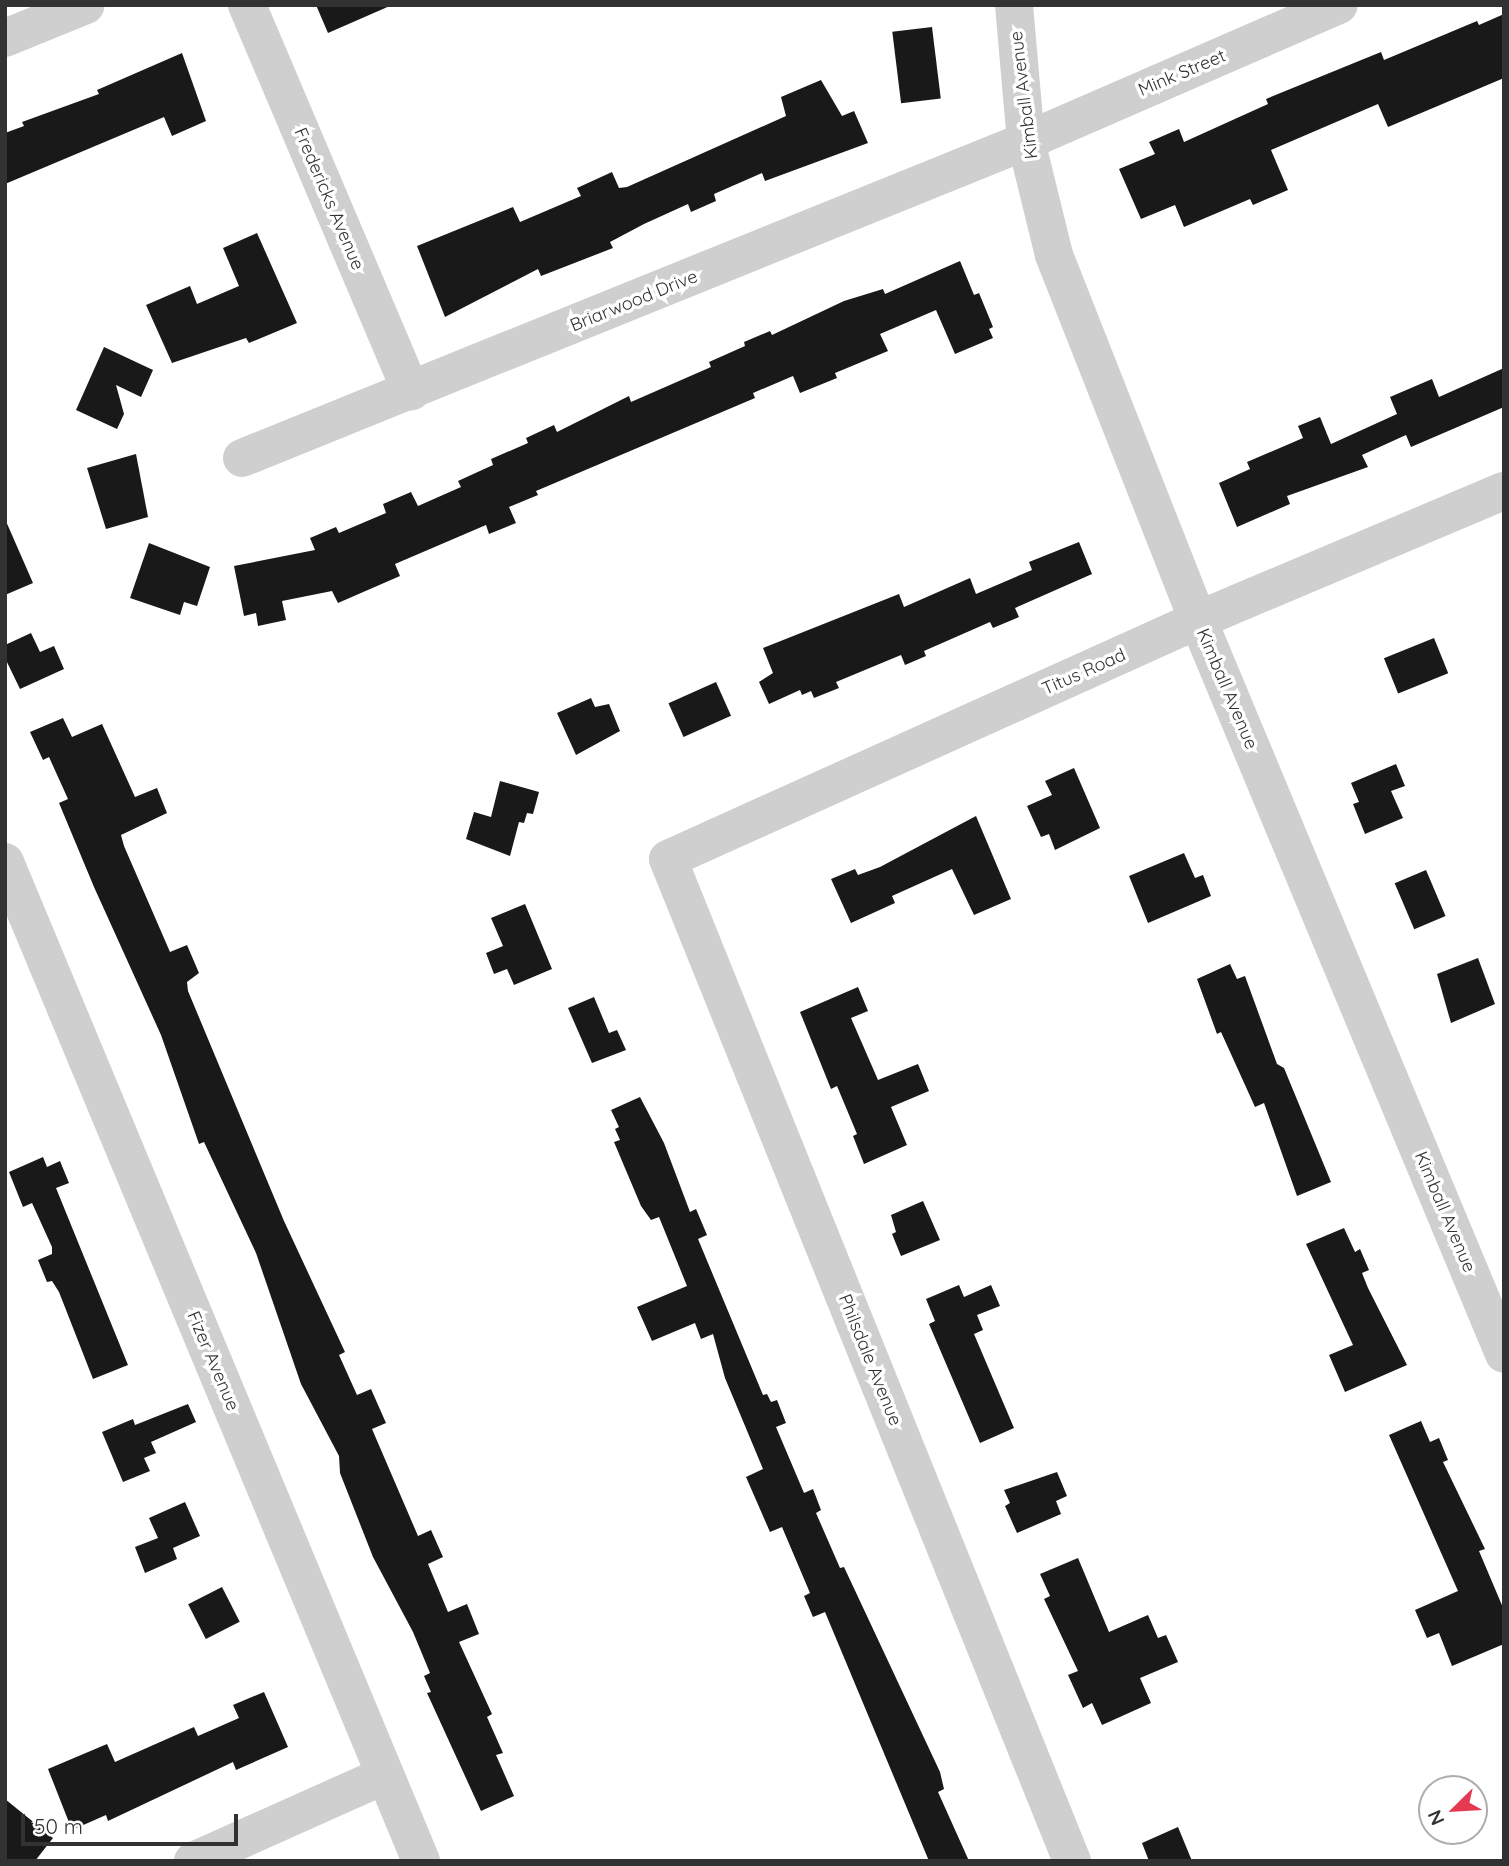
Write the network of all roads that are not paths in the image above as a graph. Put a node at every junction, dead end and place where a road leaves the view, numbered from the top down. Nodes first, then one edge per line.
1 (86, 5) edge
2 (247, 5) edge
3 (1014, 5) edge
4 (1339, 5) edge
5 (5, 38) edge
6 (1026, 141) junction
7 (411, 392) junction
8 (242, 458) dead end
9 (1504, 491) edge
10 (1198, 621) junction
11 (668, 859) joint
12 (5, 862) edge
13 (1504, 1354) edge
14 (385, 1775) junction
15 (193, 1861) edge
16 (421, 1861) edge
17 (1072, 1861) edge

1 - 5 street
2 - 7 street, Fredericks Avenue
3 - 6 street, Kimball Avenue
4 - 6 street, Mink Street
6 - 7 street, Briarwood Drive
6 - 10 street, Kimball Avenue
7 - 8 street, Briarwood Drive
9 - 10 street, Titus Road
10 - 11 street, Titus Road
10 - 13 street, Kimball Avenue
11 - 17 street, Philsdale Avenue
12 - 14 street, Fizer Avenue
14 - 15 street
14 - 16 street, Fizer Avenue

